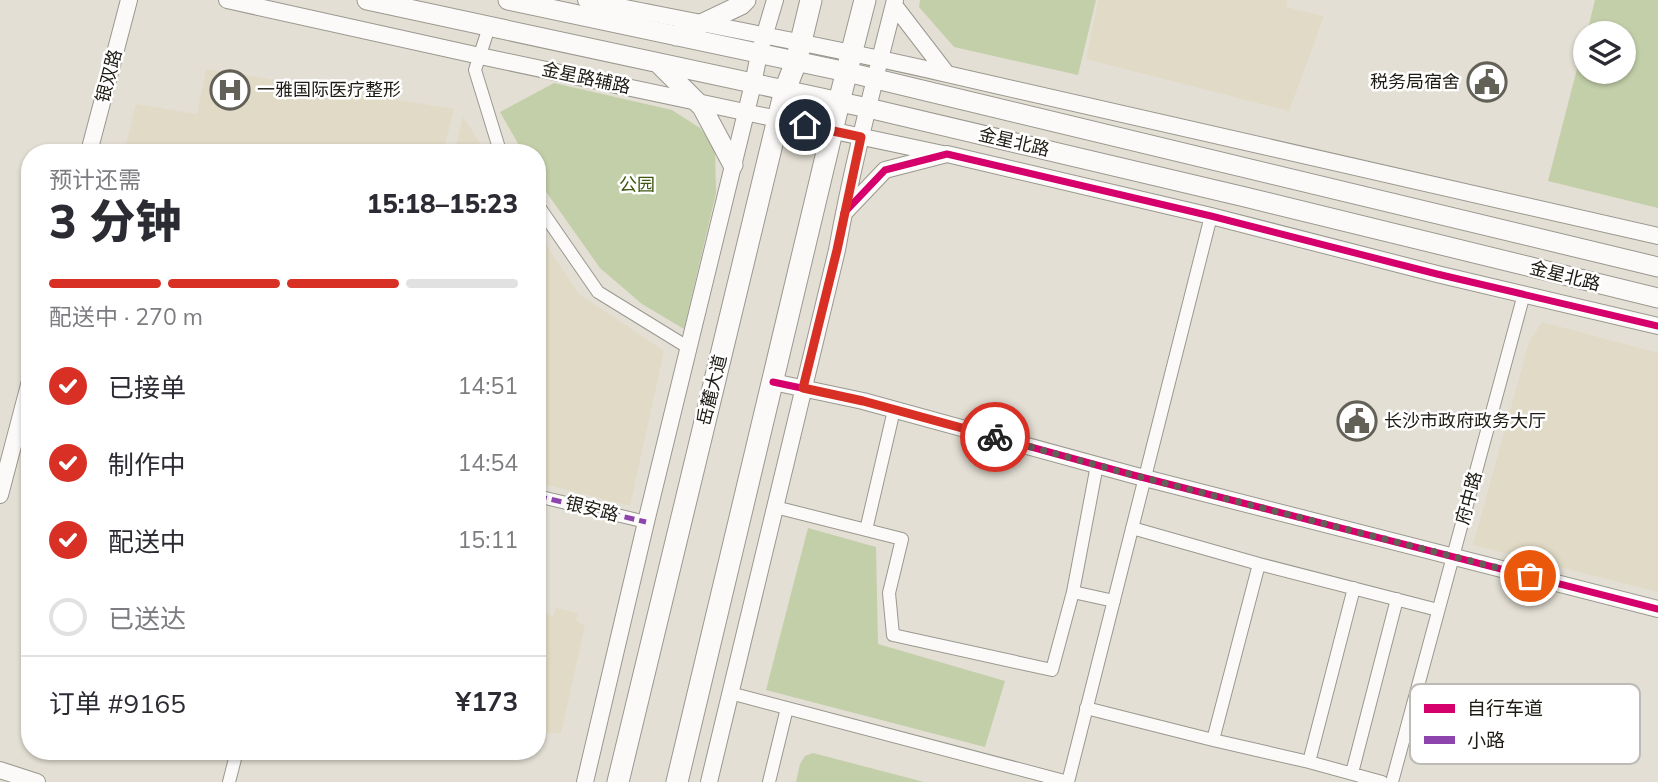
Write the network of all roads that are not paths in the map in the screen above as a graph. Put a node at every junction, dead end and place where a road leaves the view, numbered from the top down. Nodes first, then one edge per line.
1 (129, 0) edge
2 (227, 0) edge
3 (367, 0) edge
4 (509, 0) edge
5 (586, 0) edge
6 (747, 0) edge
7 (775, 0) edge
8 (811, 0) edge
9 (865, 0) edge
10 (894, 2) edge
11 (701, 24) junction
12 (489, 27) junction
13 (676, 37) junction
14 (762, 45) junction
15 (798, 52) junction
16 (480, 56) junction
17 (880, 58) junction
18 (850, 62) junction
19 (659, 64) junction
20 (947, 74) junction
21 (874, 79) junction
22 (753, 84) junction
23 (785, 90) junction
24 (697, 102) junction
25 (839, 102) junction
26 (868, 108) junction
27 (746, 113) junction
28 (778, 119) junction
29 (832, 131) junction
30 (861, 137) junction
31 (91, 144) edge
32 (498, 144) edge
33 (947, 154) junction
34 (733, 165) junction
35 (844, 214) junction
36 (1211, 216) junction
37 (546, 217) edge
38 (1658, 236) edge
39 (1658, 267) edge
40 (1524, 294) junction
41 (1658, 298) edge
42 (1658, 326) edge
43 (689, 348) junction
44 (773, 382) junction
45 (803, 388) junction
46 (894, 410) junction
47 (21, 415) edge
48 (1097, 465) junction
49 (1144, 478) junction
50 (0, 495) edge
51 (546, 498) edge
52 (775, 507) junction
53 (646, 522) junction
54 (1132, 528) junction
55 (866, 530) junction
56 (1453, 557) junction
57 (1259, 564) junction
58 (1354, 588) junction
59 (1073, 592) junction
60 (1397, 599) junction
61 (1114, 601) junction
62 (1658, 609) edge
63 (1438, 610) junction
64 (1418, 684) edge
65 (730, 693) junction
66 (787, 708) junction
67 (1086, 708) junction
68 (1410, 715) edge
69 (1213, 740) junction
70 (235, 760) edge
71 (1309, 762) junction
72 (0, 770) edge
73 (1352, 773) junction
74 (37, 782) edge
75 (229, 782) edge
76 (585, 782) edge
77 (618, 782) edge
78 (677, 782) edge
79 (709, 782) edge
80 (769, 782) edge
81 (1068, 782) edge
82 (1382, 782) edge
83 (1392, 782) edge

1 - 31 street, 银双路
2 - 16 street, 金星路辅路
3 - 12 main road, 金星北路
4 - 13 main road, 金星北路
5 - 11 street
6 - 11 main road
7 - 14 street
8 - 15 highway, 岳麓大道
9 - 18 highway
10 - 17 street
10 - 20 street
11 - 13 main road
11 - 14 street
12 - 16 street
12 - 19 main road, 金星北路
13 - 14 main road, 金星北路
14 - 15 main road, 金星北路
14 - 22 street
15 - 18 main road, 金星北路
15 - 23 highway, 岳麓大道
16 - 24 street, 金星路辅路
16 - 32 street
17 - 18 street
17 - 20 street
17 - 21 street
18 - 21 main road, 金星北路
18 - 25 highway
19 - 22 main road, 金星北路
19 - 24 main road
20 - 38 street
21 - 26 street
21 - 39 main road, 金星北路
22 - 23 main road, 金星北路
22 - 27 street
23 - 25 main road, 金星北路
23 - 28 highway, 岳麓大道
24 - 27 street, 金星路辅路
24 - 34 main road
25 - 26 main road, 金星北路
25 - 29 highway
26 - 30 street
26 - 41 main road, 金星北路
27 - 28 street, 金星路辅路
27 - 34 street
28 - 29 street, 金星路辅路
28 - 77 highway, 岳麓大道
29 - 30 street, 金星路辅路
29 - 44 highway
30 - 33 street, 金星路辅路
30 - 35 street
33 - 35 street
33 - 36 street, 金星路辅路
34 - 43 street
35 - 45 street
36 - 40 street, 金星路辅路
36 - 49 street
37 - 43 street
40 - 42 street, 金星路辅路
40 - 56 street, 府中路
43 - 53 street
44 - 45 street
44 - 78 highway
45 - 46 street
45 - 52 street
46 - 48 street
46 - 55 street
47 - 50 street
48 - 49 street
48 - 59 street
49 - 54 street
49 - 56 street
51 - 53 street, 银安路
52 - 55 street
52 - 65 street
53 - 76 street
54 - 57 street
54 - 61 street
55 - 59 street
56 - 62 street
56 - 63 street, 府中路
57 - 58 street
57 - 69 street
58 - 60 street
58 - 71 street
59 - 61 street
60 - 63 street
60 - 73 street
61 - 67 street
63 - 64 street, 府中路
65 - 66 street
65 - 79 street
66 - 80 street
66 - 81 street
67 - 69 street
67 - 81 street
68 - 83 street, 府中路
69 - 71 street
70 - 75 street
71 - 73 street
72 - 74 street
73 - 82 street

